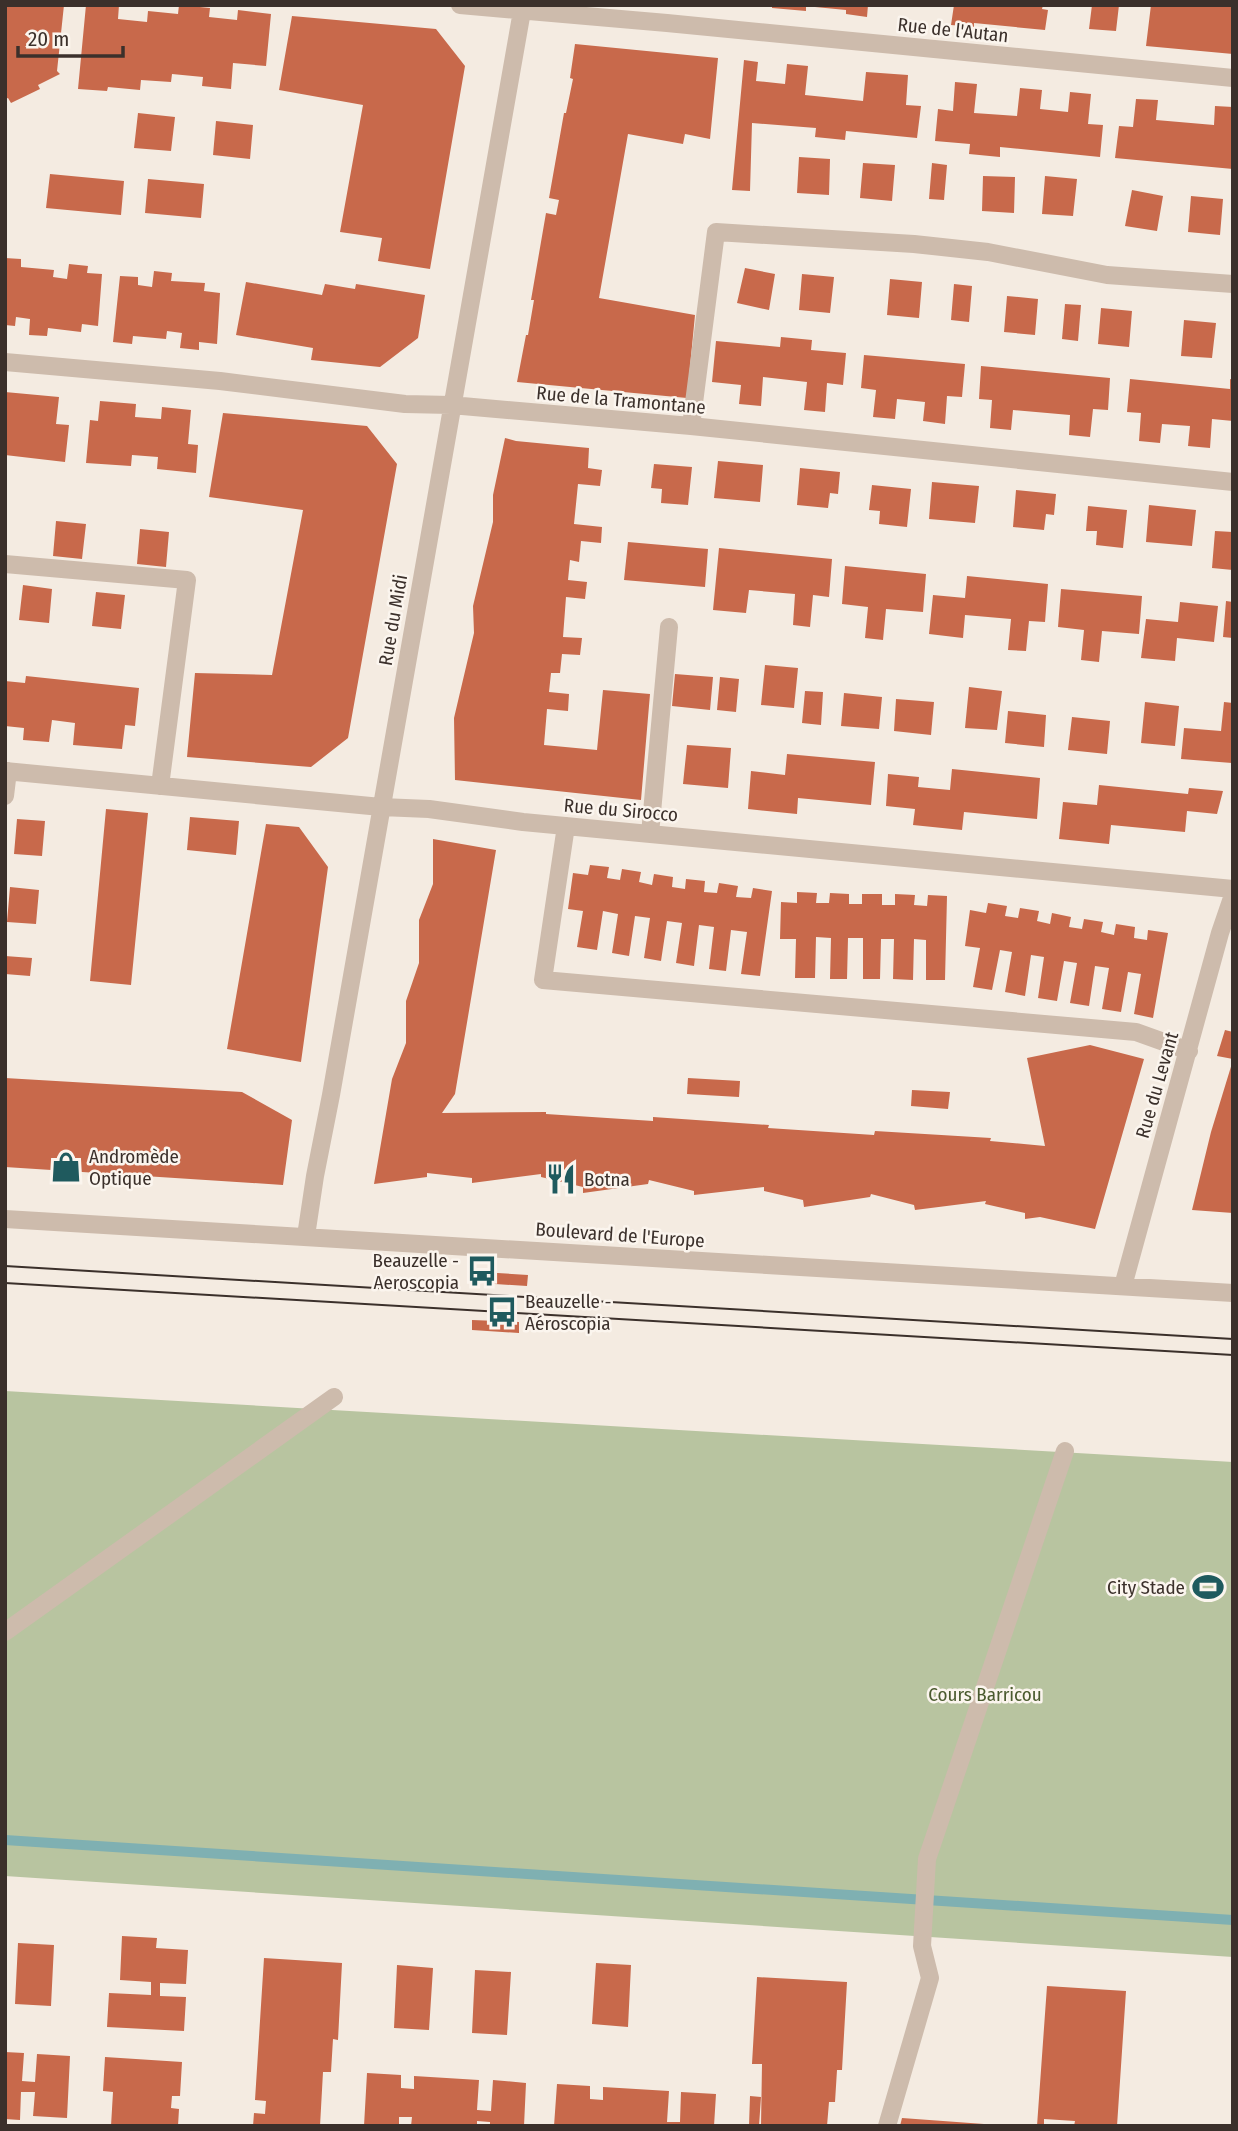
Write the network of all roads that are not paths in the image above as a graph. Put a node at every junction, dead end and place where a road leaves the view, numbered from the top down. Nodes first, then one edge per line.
1 (460, 5) edge
2 (522, 11) junction
3 (1233, 78) edge
4 (1233, 284) edge
5 (5, 362) edge
6 (451, 405) junction
7 (691, 426) junction
8 (1233, 482) edge
9 (5, 564) edge
10 (669, 627) dead end
11 (7, 771) edge
12 (160, 786) junction
13 (5, 796) edge
14 (381, 807) junction
15 (565, 826) junction
16 (650, 834) junction
17 (1233, 889) edge
18 (1233, 895) edge
19 (1189, 1051) junction
20 (5, 1219) edge
21 (306, 1236) junction
22 (1123, 1286) junction
23 (1233, 1293) edge
24 (334, 1397) dead end
25 (1065, 1451) dead end
26 (5, 1632) edge
27 (887, 2126) edge

1 - 2 street, Rue de l'Autan
2 - 3 street, Rue de l'Autan
2 - 6 street, Rue du Midi
4 - 7 street
5 - 6 street, Rue de la Tramontane
6 - 7 street, Rue de la Tramontane
6 - 14 street, Rue du Midi
7 - 8 street, Rue de la Tramontane
9 - 12 street
10 - 16 street
11 - 12 street, Rue du Sirocco
11 - 13 street
12 - 14 street, Rue du Sirocco
14 - 15 street, Rue du Sirocco
14 - 21 street, Rue du Midi
15 - 16 street, Rue du Sirocco
15 - 19 street
16 - 17 street, Rue du Sirocco
18 - 19 street, Rue du Levant
19 - 22 street, Rue du Levant
20 - 21 street, Boulevard de l'Europe
21 - 22 street, Boulevard de l'Europe
22 - 23 street, Boulevard de l'Europe
24 - 26 street
25 - 27 street

